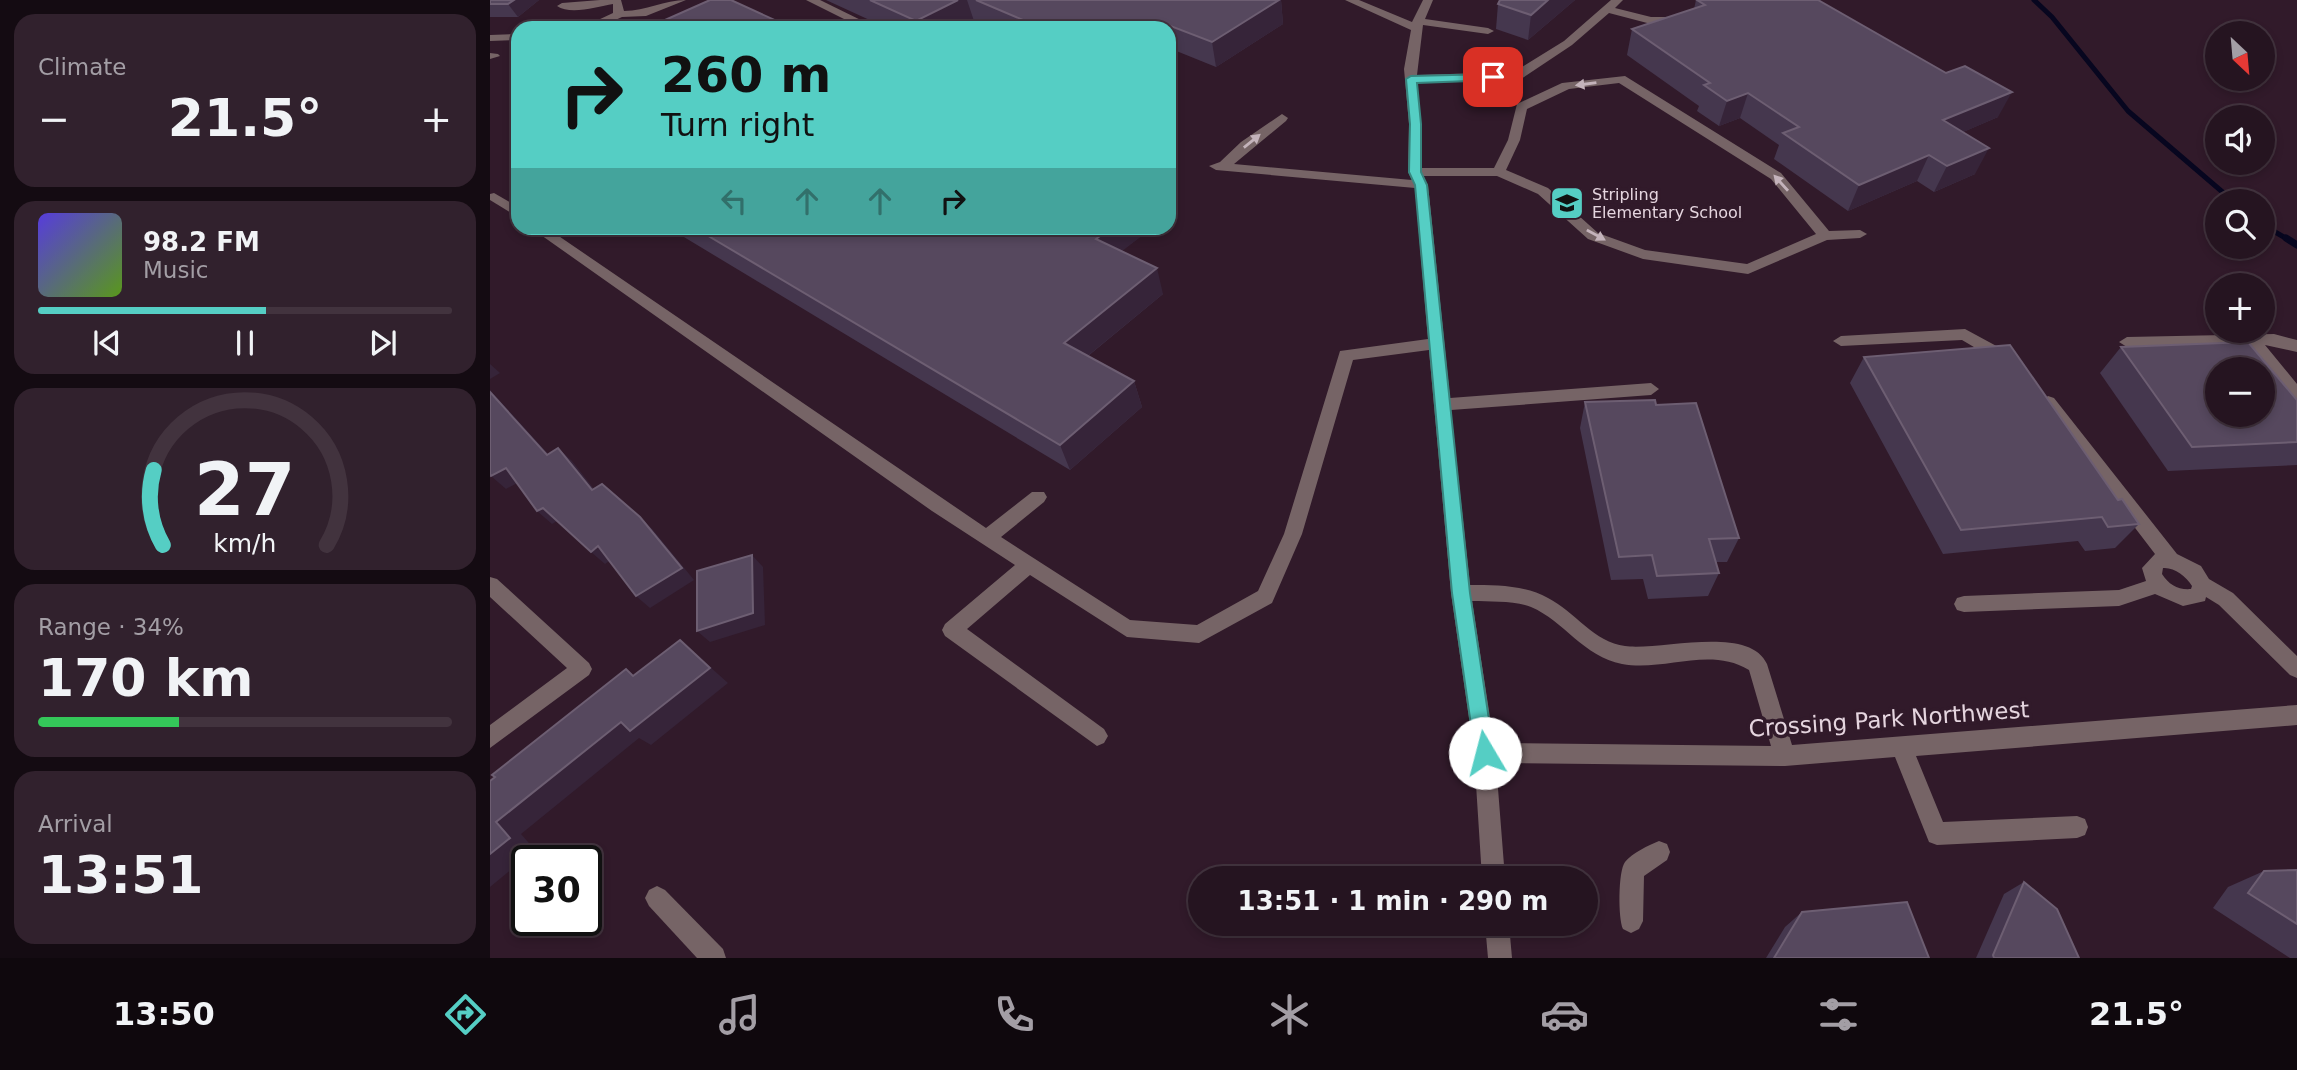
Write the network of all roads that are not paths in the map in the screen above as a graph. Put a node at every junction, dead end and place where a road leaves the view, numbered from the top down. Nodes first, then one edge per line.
1 (616, 0) edge
2 (681, 0) edge
3 (811, 0) edge
4 (1350, 0) edge
5 (1428, 0) edge
6 (1618, 0) edge
7 (562, 6) dead end
8 (1607, 9) junction
9 (619, 14) junction
10 (1690, 15) edge
11 (608, 21) edge
12 (856, 21) edge
13 (1418, 24) junction
14 (1488, 31) dead end
15 (511, 37) edge
16 (490, 38) edge
17 (1411, 79) junction
18 (1282, 118) dead end
19 (1499, 172) junction
20 (1418, 178) junction
21 (494, 197) dead end
22 (511, 209) edge
23 (1860, 234) dead end
24 (548, 235) edge
25 (1825, 236) junction
26 (2275, 340) edge
27 (1841, 341) dead end
28 (2205, 341) edge
29 (2127, 342) dead end
30 (2254, 343) edge
31 (1436, 344) junction
32 (2297, 345) edge
33 (2020, 372) edge
34 (1650, 389) dead end
35 (2037, 389) edge
36 (2297, 396) edge
37 (1442, 405) junction
38 (1038, 498) dead end
39 (986, 538) junction
40 (2170, 560) junction
41 (1028, 565) junction
42 (490, 585) edge
43 (2158, 585) junction
44 (2202, 585) junction
45 (1461, 593) junction
46 (1964, 604) dead end
47 (2297, 669) edge
48 (2297, 715) edge
49 (1097, 736) dead end
50 (490, 738) edge
51 (1902, 747) junction
52 (1485, 753) junction
53 (1785, 756) junction
54 (2077, 827) dead end
55 (1659, 852) dead end
56 (1492, 866) edge
57 (657, 898) dead end
58 (1631, 921) dead end
59 (1498, 936) edge
60 (714, 958) edge
61 (1500, 958) edge

1 - 7 street
1 - 9 street
2 - 9 street
3 - 12 street
4 - 13 street
5 - 13 street
6 - 8 street
8 - 10 street
8 - 17 street
9 - 11 street
13 - 14 street
13 - 17 street
15 - 16 street
17 - 20 street
20 -> 18 street
19 - 20 street
19 -> 25 street
25 -> 19 street
20 - 31 street
21 - 22 street
23 - 25 street
24 - 39 street
26 - 32 street
27 - 33 street
28 - 29 street
30 - 36 street
31 - 37 street
31 - 41 street
34 - 37 street
35 - 40 street
37 - 45 street
38 - 39 street
39 - 41 street
40 - 43 street
40 - 44 street
41 - 49 street
42 - 50 street
43 - 44 street
43 - 46 street
44 - 47 street
45 - 52 street
45 - 53 street
48 - 51 street, Crossing Park Northwest
51 - 53 street, Crossing Park Northwest
51 - 54 street
52 - 53 street, Crossing Park Northwest
52 - 56 street
55 - 58 street
57 - 60 street
59 - 61 street

